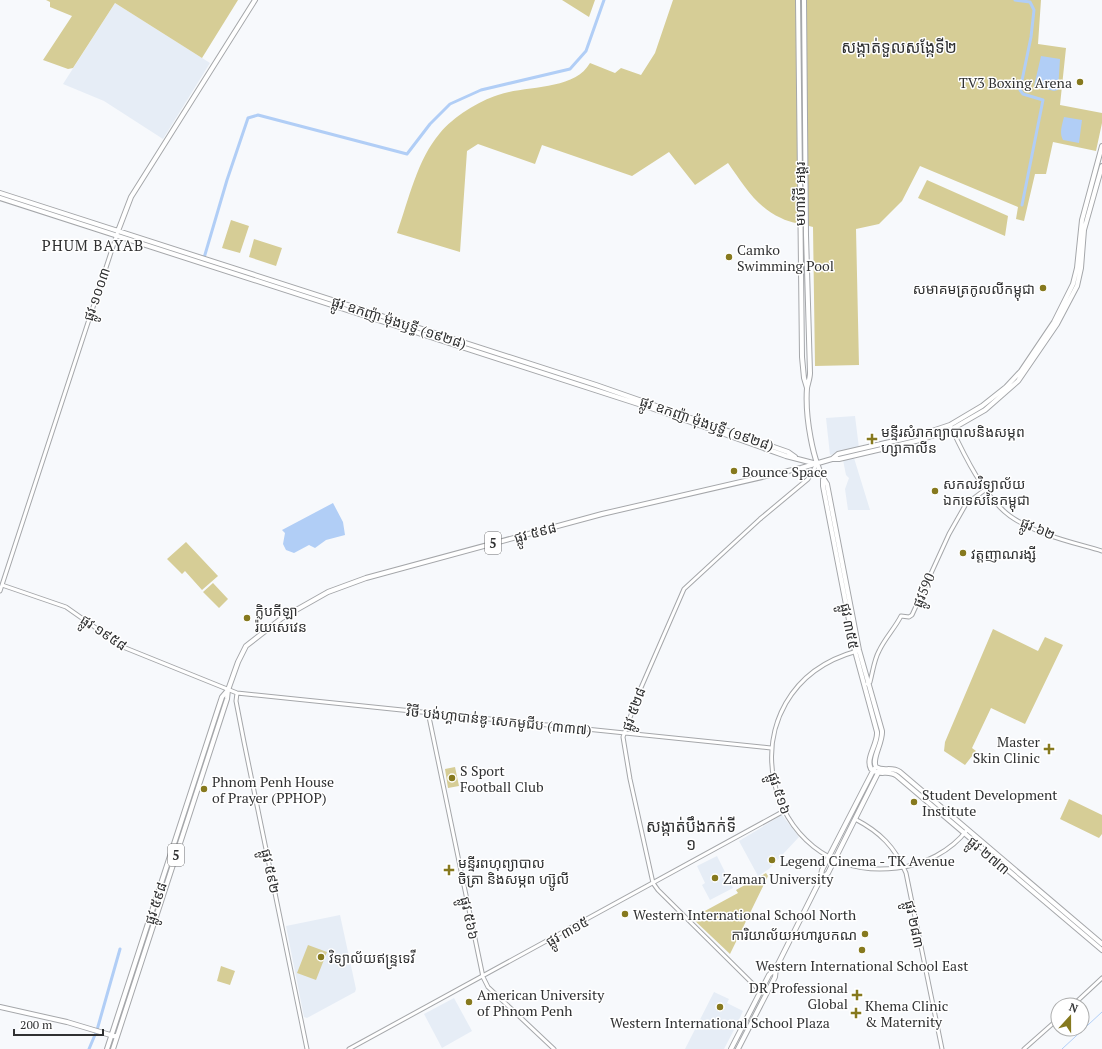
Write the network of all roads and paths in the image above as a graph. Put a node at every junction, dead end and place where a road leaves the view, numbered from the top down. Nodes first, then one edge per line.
1 (255, 0) edge
2 (798, 0) edge
3 (804, 0) edge
4 (799, 104) junction
5 (805, 104) junction
6 (1102, 146) edge
7 (1102, 166) edge
8 (0, 193) edge
9 (0, 198) edge
10 (14, 200) junction
11 (117, 233) junction
12 (807, 388) junction
13 (950, 425) junction
14 (952, 429) junction
15 (832, 459) junction
16 (817, 464) junction
17 (986, 489) junction
18 (1102, 551) edge
19 (2, 585) junction
20 (0, 591) edge
21 (857, 651) junction
22 (866, 684) junction
23 (228, 690) junction
24 (237, 693) junction
25 (428, 712) junction
26 (623, 732) junction
27 (771, 748) junction
28 (876, 770) junction
29 (784, 811) junction
30 (855, 819) junction
31 (966, 832) junction
32 (829, 856) junction
33 (835, 859) junction
34 (903, 867) junction
35 (820, 880) junction
36 (654, 883) junction
37 (1101, 946) edge
38 (776, 968) junction
39 (483, 977) junction
40 (1102, 978) edge
41 (761, 990) junction
42 (767, 992) junction
43 (1082, 997) edge
44 (0, 1006) edge
45 (1050, 1026) edge
46 (112, 1035) junction
47 (117, 1037) junction
48 (107, 1049) edge
49 (113, 1049) edge
50 (307, 1049) edge
51 (349, 1049) edge
52 (554, 1049) edge
53 (731, 1049) edge
54 (738, 1049) edge
55 (942, 1049) edge
56 (1024, 1049) edge

1 - 11 main road, ផ្លូវ ១០០៣
2 - 4 main road, មហាវិថី អង្គរ
3 - 5 main road, មហាវិថី អង្គរ
4 - 5 main road
4 - 12 main road, មហាវិថី អង្គរ
5 - 12 main road, មហាវិថី អង្គរ
6 - 13 main road
7 - 14 main road
8 - 10 main road, ផ្លូវ ឧកញ៉ា ម៉ុងឫទ្ធី (១៩២៨)
9 - 10 main road, ផ្លូវ ឧកញ៉ា ម៉ុងឫទ្ធី (១៩២៨)
10 - 11 main road, ផ្លូវ ឧកញ៉ា ម៉ុងឫទ្ធី (១៩២៨)
11 - 16 main road, ផ្លូវ ឧកញ៉ា ម៉ុងឫទ្ធី (១៩២៨)
11 - 19 street, ផ្លូវ ១០០៣
12 - 16 main road, មហាវិថី អង្គរ
13 - 14 street, ផ្លូវ ៦២
13 - 15 main road
14 - 15 main road
14 - 17 street, ផ្លូវ ៦២
15 - 16 main road, ផ្លូវ ៥៩៨
16 - 21 main road, ផ្លូវ ៣៥៥
16 - 23 main road, ផ្លូវ ៥៩៨ / 5
16 - 26 street, ផ្លូវ ៥២៨
17 - 18 street, ផ្លូវ ៦២
17 - 22 street, ផ្លូវ590
19 - 20 street, ផ្លូវ ១០០៣
19 - 23 street, ផ្លូវ ១៩៥៨
21 - 22 main road, ផ្លូវ ៣៥៥
21 - 27 street, ផ្លូវ ៥១៦
22 - 28 main road, ផ្លូវ ៣៥៥
23 - 24 street, វិថី បង់ហ្គាបាន់ឌូ សេកមូជីប (៣៣៧)
23 - 46 main road, ផ្លូវ ៥៩៨ / 5
23 - 47 main road, ផ្លូវ ៥៩៨ / 5
24 - 25 street, វិថី បង់ហ្គាបាន់ឌូ សេកមូជីប (៣៣៧)
24 - 50 street, ផ្លូវ ៥៩២
25 - 26 street, វិថី បង់ហ្គាបាន់ឌូ សេកមូជីប (៣៣៧)
25 - 39 street, ផ្លូវ ៥៦៦
26 - 27 street, វិថី បង់ហ្គាបាន់ឌូ សេកមូជីប (៣៣៧)
26 - 36 street, ផ្លូវ ៥២៨
27 - 29 street, ផ្លូវ ៥១៦
28 - 30 main road
28 - 31 main road, ផ្លូវ ២៧៣
28 - 32 main road
29 - 32 street, ផ្លូវ ៥១៦
29 - 36 street, ផ្លូវ ៣១៥
30 - 33 main road
30 - 34 street, ផ្លូវ ២៨៣
31 - 34 street, ផ្លូវ ៥១៦
31 - 37 main road, ផ្លូវ ២៧៣
32 - 33 street, ផ្លូវ ៥១៦
32 - 35 main road
33 - 34 street, ផ្លូវ ៥១៦
33 - 35 main road
34 - 55 street, ផ្លូវ ២៨៣
35 - 38 main road
36 - 39 street, ផ្លូវ ៣១៥
36 - 41 street, ផ្លូវ ៥២៨
38 - 41 main road
38 - 42 main road
39 - 51 street, ផ្លូវ ៣១៥
39 - 52 street, ផ្លូវ ៥៦៦
40 - 43 street
41 - 42 street, ផ្លូវ ៥២៨
41 - 53 main road
42 - 54 main road
44 - 46 main road
45 - 56 street
46 - 47 main road
46 - 48 main road, ផ្លូវ ៥៩៨ / 5
47 - 49 main road, ផ្លូវ ៥៩៨ / 5

